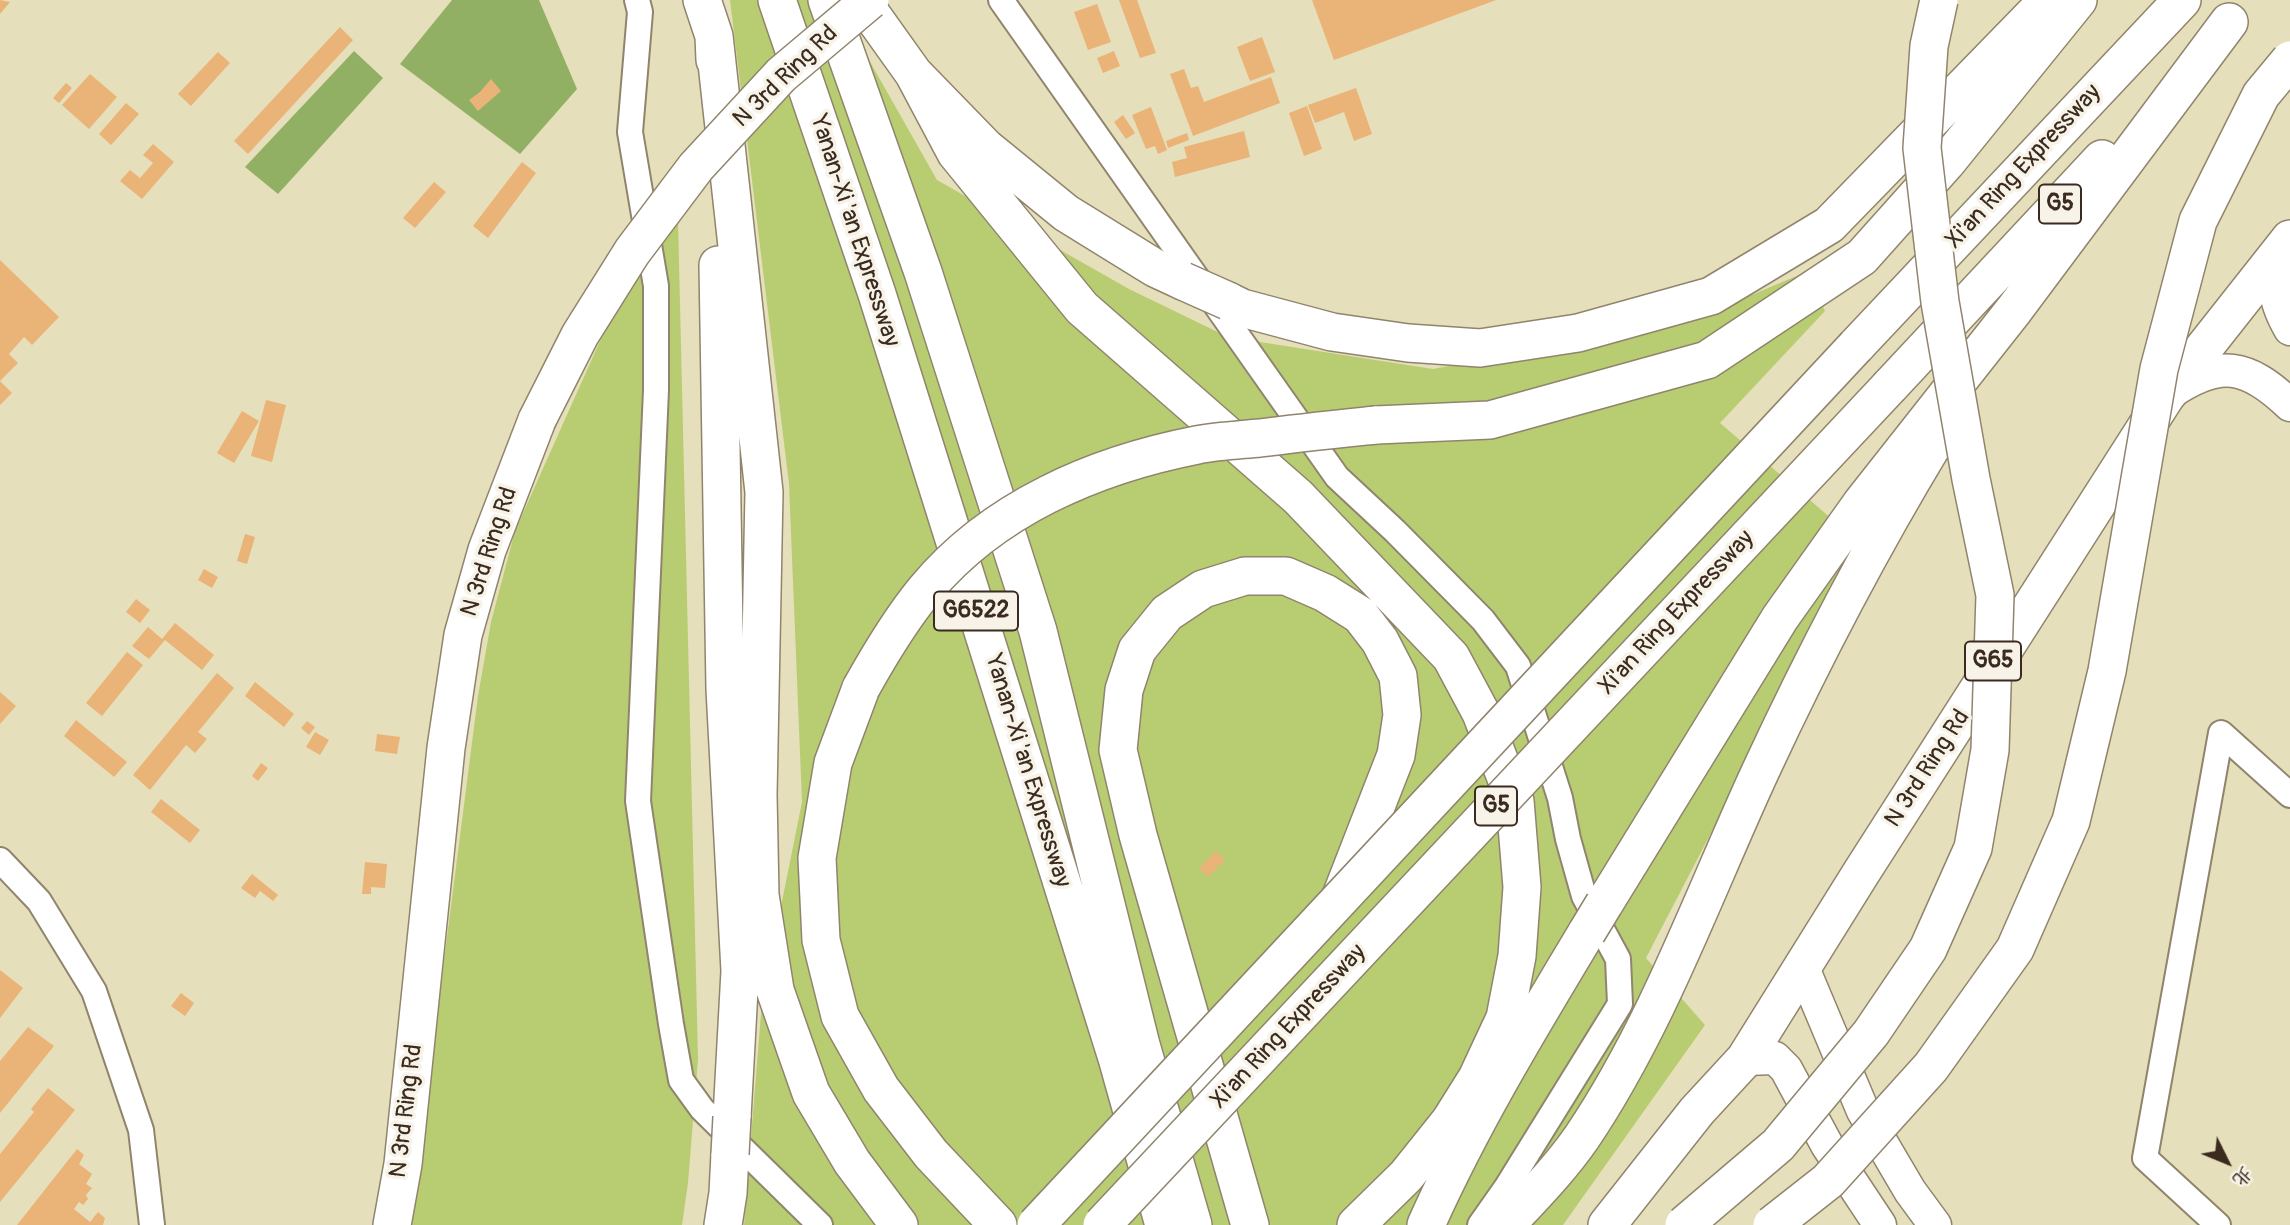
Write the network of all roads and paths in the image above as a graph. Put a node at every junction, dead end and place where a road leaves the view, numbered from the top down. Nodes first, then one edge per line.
1 (637, 0) edge
2 (702, 0) edge
3 (777, 0) edge
4 (827, 0) edge
5 (867, 0) edge
6 (1001, 0) edge
7 (1939, 0) edge
8 (2048, 0) edge
9 (2078, 0) edge
10 (2182, 0) edge
11 (2239, 11) edge
12 (714, 36) junction
13 (2290, 60) edge
14 (914, 74) junction
15 (2290, 240) edge
16 (2014, 310) junction
17 (2290, 329) edge
18 (2290, 384) edge
19 (2166, 396) junction
20 (2290, 405) edge
21 (2290, 795) edge
22 (0, 860) edge
23 (1340, 897) junction
24 (1803, 968) junction
25 (1745, 1059) junction
26 (1863, 1111) junction
27 (1814, 1118) junction
28 (152, 1225) edge
29 (392, 1225) edge
30 (723, 1225) edge
31 (820, 1225) edge
32 (899, 1225) edge
33 (998, 1225) edge
34 (1036, 1225) edge
35 (1102, 1225) edge
36 (1164, 1225) edge
37 (1193, 1225) edge
38 (1250, 1225) edge
39 (1356, 1225) edge
40 (1426, 1225) edge
41 (1480, 1225) edge
42 (1506, 1225) edge
43 (1606, 1225) edge
44 (1684, 1225) edge
45 (1772, 1225) edge
46 (1880, 1225) edge
47 (1935, 1225) edge
48 (2218, 1225) edge

1 - 31 street
2 - 12 highway
3 - 36 highway, Yanan-Xi 'an Expressway / G6522
4 - 37 highway, Yanan-Xi 'an Expressway / G6522
5 - 14 highway
5 - 29 highway, N 3rd Ring Rd, bridge
6 - 41 street
7 - 44 highway, G65, bridge
8 - 14 highway, bridge
9 - 33 highway, bridge
10 - 23 highway, Xi'an Ring Expressway / G5, bridge
11 - 16 highway
11 - 35 highway, Xi'an Ring Expressway / G5, bridge
12 - 30 highway, bridge
12 - 32 highway
13 - 45 highway, bridge
14 - 39 highway
15 - 17 main road
15 - 19 highway, N 3rd Ring Rd
16 - 40 highway
16 - 42 highway
18 - 20 main road
19 - 20 main road
19 - 24 highway, N 3rd Ring Rd
21 - 48 street
22 - 28 street
23 - 34 highway, Xi'an Ring Expressway / G5, bridge
23 - 38 highway
24 - 25 highway, N 3rd Ring Rd
24 - 26 main road
25 - 27 main road
25 - 43 highway, N 3rd Ring Rd
26 - 27 main road
26 - 47 main road
27 - 46 main road

